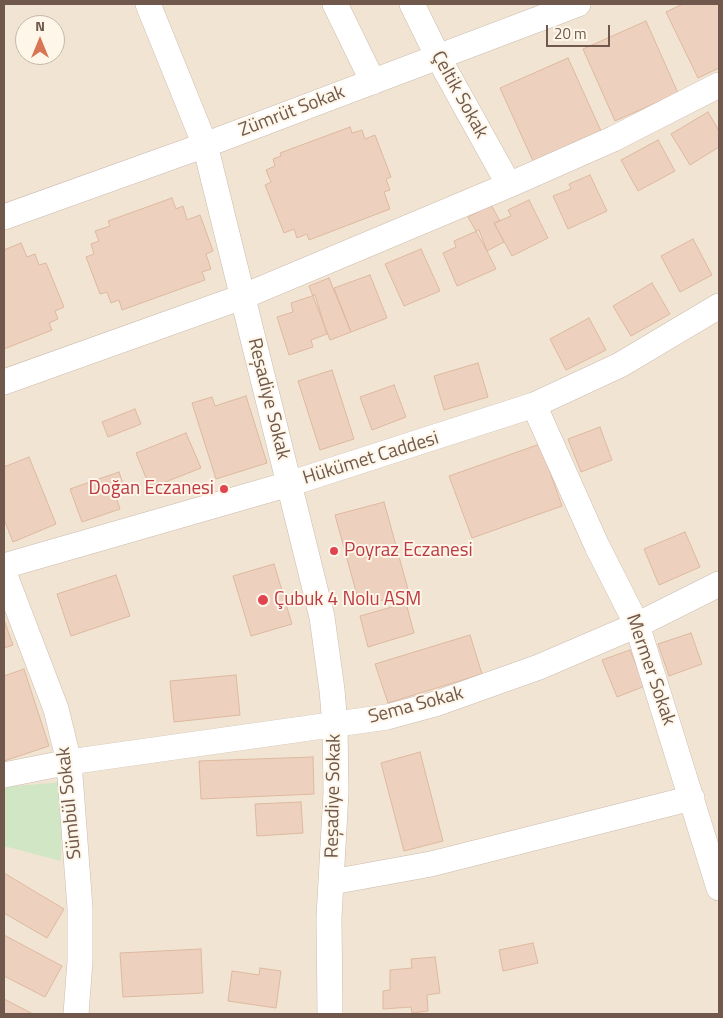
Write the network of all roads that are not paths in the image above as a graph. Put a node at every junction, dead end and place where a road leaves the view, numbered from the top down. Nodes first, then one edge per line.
1 (148, 4) edge
2 (334, 4) edge
3 (412, 4) edge
4 (578, 4) edge
5 (438, 57) junction
6 (373, 82) junction
7 (719, 84) edge
8 (205, 145) junction
9 (509, 185) junction
10 (4, 217) edge
11 (242, 297) junction
12 (719, 306) edge
13 (4, 382) edge
14 (534, 405) junction
15 (289, 484) junction
16 (4, 566) edge
17 (4, 573) edge
18 (719, 584) edge
19 (637, 625) junction
20 (335, 725) junction
21 (70, 762) junction
22 (4, 775) edge
23 (692, 798) junction
24 (332, 882) junction
25 (719, 888) edge
26 (76, 1014) edge
27 (330, 1014) edge

1 - 8 street, Reşadiye Sokak
2 - 6 street
3 - 5 street, Çeltik Sokak
4 - 5 street, Zümrüt Sokak
5 - 6 street, Zümrüt Sokak
5 - 9 street, Çeltik Sokak
6 - 8 street, Zümrüt Sokak
7 - 9 street
8 - 10 street, Zümrüt Sokak
8 - 11 street, Reşadiye Sokak
9 - 11 street
11 - 13 street
11 - 15 street, Reşadiye Sokak
12 - 14 street, Hükümet Caddesi
14 - 15 street, Hükümet Caddesi
14 - 19 street, Mermer Sokak
15 - 16 street, Hükümet Caddesi
15 - 20 street, Reşadiye Sokak
17 - 21 street, Sümbül Sokak
18 - 19 street, Sema Sokak
19 - 20 street, Sema Sokak
19 - 23 street, Mermer Sokak
20 - 21 street, Sema Sokak
20 - 24 street, Reşadiye Sokak
21 - 22 street, Sema Sokak
21 - 26 street, Sümbül Sokak
23 - 24 street
23 - 25 street, Mermer Sokak
24 - 27 street, Reşadiye Sokak

